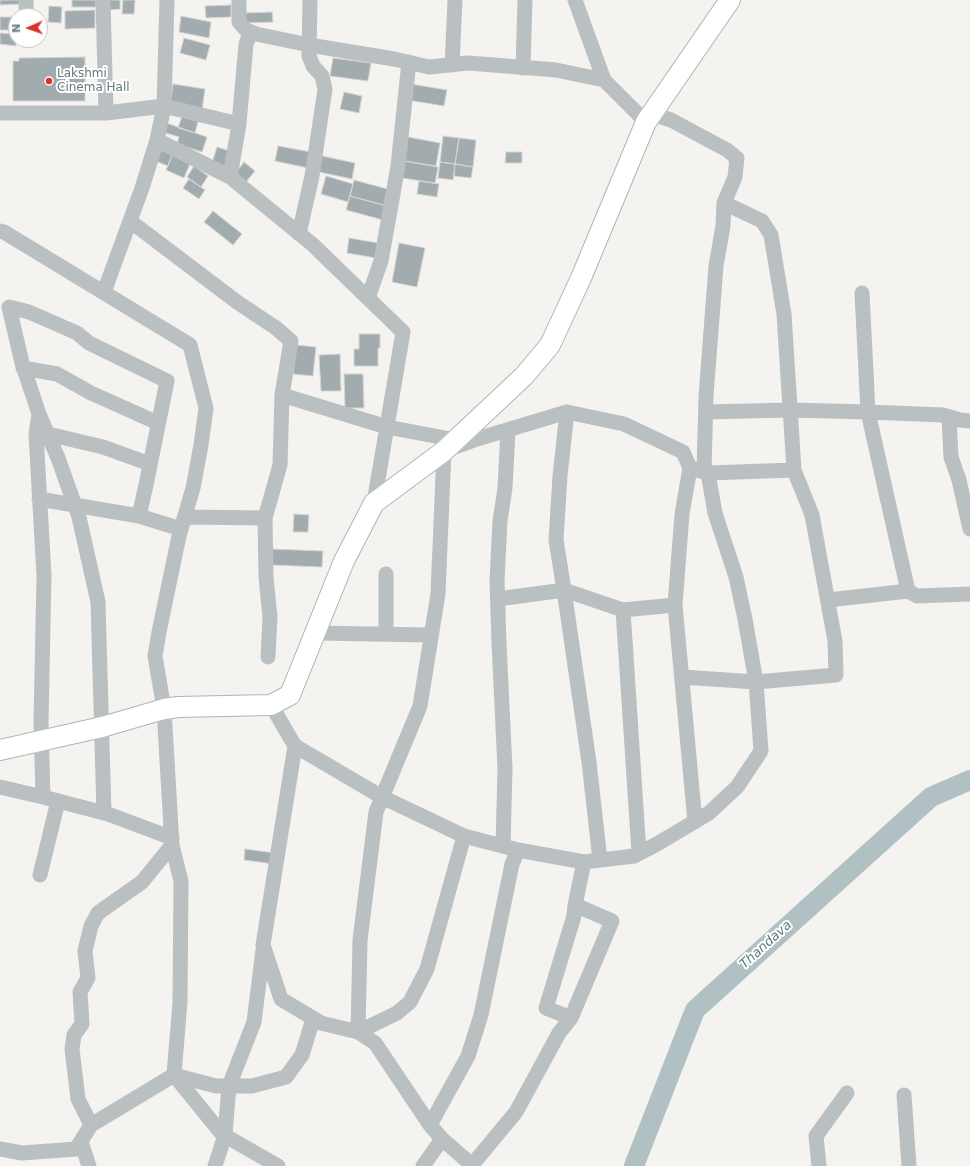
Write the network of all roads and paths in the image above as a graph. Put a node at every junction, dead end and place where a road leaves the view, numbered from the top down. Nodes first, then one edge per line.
1 (103, 0) edge
2 (167, 0) edge
3 (239, 0) edge
4 (310, 0) edge
5 (455, 0) edge
6 (526, 0) edge
7 (575, 0) edge
8 (730, 0) edge
9 (251, 32) junction
10 (309, 44) junction
11 (409, 62) junction
12 (452, 65) junction
13 (523, 68) junction
14 (604, 80) junction
15 (164, 106) junction
16 (0, 113) edge
17 (106, 113) junction
18 (649, 118) junction
19 (239, 124) junction
20 (157, 140) junction
21 (230, 177) junction
22 (724, 204) junction
23 (130, 221) junction
24 (0, 231) edge
25 (298, 234) junction
26 (104, 292) junction
27 (862, 293) dead end
28 (368, 298) junction
29 (23, 368) junction
30 (282, 395) junction
31 (790, 410) junction
32 (567, 412) junction
33 (706, 412) junction
34 (868, 412) junction
35 (39, 414) junction
36 (949, 417) junction
37 (970, 421) edge
38 (158, 423) junction
39 (387, 427) junction
40 (508, 430) junction
41 (48, 434) junction
42 (450, 446) junction
43 (150, 464) junction
44 (794, 470) junction
45 (701, 471) junction
46 (39, 499) junction
47 (374, 503) junction
48 (74, 505) junction
49 (138, 516) junction
50 (265, 518) junction
51 (183, 523) junction
52 (970, 529) edge
53 (386, 574) dead end
54 (564, 590) junction
55 (908, 590) junction
56 (970, 594) edge
57 (498, 599) junction
58 (828, 600) junction
59 (675, 605) junction
60 (623, 610) junction
61 (315, 633) junction
62 (386, 634) junction
63 (431, 635) junction
64 (268, 657) dead end
65 (682, 676) junction
66 (756, 682) junction
67 (271, 705) junction
68 (164, 709) junction
69 (102, 726) junction
70 (42, 740) junction
71 (295, 746) junction
72 (0, 750) edge
73 (0, 787) edge
74 (43, 797) junction
75 (382, 797) junction
76 (58, 801) junction
77 (104, 813) junction
78 (695, 822) junction
79 (464, 836) junction
80 (172, 842) junction
81 (503, 846) junction
82 (518, 850) junction
83 (640, 853) junction
84 (600, 860) junction
85 (584, 862) junction
86 (40, 875) dead end
87 (575, 905) junction
88 (263, 945) junction
89 (313, 1018) junction
90 (570, 1018) junction
91 (358, 1032) junction
92 (174, 1075) junction
93 (229, 1086) junction
94 (847, 1093) dead end
95 (904, 1095) dead end
96 (91, 1125) junction
97 (430, 1125) junction
98 (225, 1135) junction
99 (442, 1139) junction
100 (81, 1142) junction
101 (0, 1149) edge
102 (275, 1165) edge
103 (89, 1166) edge
104 (215, 1166) edge
105 (423, 1166) edge
106 (819, 1166) edge
107 (909, 1166) edge

1 - 17 street
2 - 15 street
3 - 9 street
4 - 10 street
5 - 12 street
6 - 13 street
7 - 14 street
8 - 18 main road
9 - 10 street
9 - 19 street
10 - 11 street
10 - 25 street
11 - 12 street
11 - 28 street
12 - 13 street
13 - 14 street
14 - 18 street
15 - 17 street
15 - 19 street
15 - 20 street
16 - 17 street
18 - 22 street
18 - 42 main road
19 - 21 street
20 - 21 street
20 - 23 street
21 - 25 street
22 - 31 street
22 - 33 street
23 - 26 street
23 - 30 street
24 - 26 street
25 - 28 street
26 - 51 street
27 - 34 street
28 - 39 street
29 - 35 street
29 - 38 street
29 - 38 street
30 - 39 street
30 - 50 street
31 - 33 street
31 - 34 street
31 - 44 street
32 - 40 street
32 - 45 street
32 - 54 street
33 - 45 street
34 - 36 street
34 - 55 street
35 - 41 street
35 - 46 street
36 - 37 street
36 - 52 street
38 - 43 street
39 - 42 street
39 - 47 street
40 - 42 street
40 - 57 street
41 - 43 street
41 - 48 street
42 - 47 main road
42 - 63 street
43 - 49 street
44 - 45 street
44 - 58 street
45 - 59 street
45 - 66 street
46 - 48 street
46 - 70 street
47 - 61 main road
48 - 49 street
48 - 69 street
49 - 51 street
50 - 51 street
50 - 64 street
51 - 68 street
53 - 62 street
54 - 57 street
54 - 60 street
54 - 84 street
55 - 56 street
55 - 58 street
57 - 81 street
58 - 66 street
59 - 60 street
59 - 65 street
60 - 83 street
61 - 62 street
61 - 67 main road
62 - 63 street
63 - 75 street
65 - 66 street
65 - 78 street
66 - 78 street
67 - 68 main road
67 - 71 street
68 - 69 main road
68 - 80 street
69 - 70 main road
69 - 77 street
70 - 72 main road
70 - 74 street
71 - 75 street
71 - 88 street
73 - 74 street
74 - 76 street
75 - 79 street
75 - 91 street
76 - 77 street
76 - 86 street
77 - 80 street
78 - 83 street
79 - 81 street
79 - 91 street
80 - 92 street
80 - 96 street
81 - 82 street
82 - 85 street
82 - 97 street
83 - 84 street
84 - 85 street
85 - 87 street
87 - 90 street
87 - 90 street
88 - 89 street
88 - 93 street
89 - 91 street
89 - 93 street
90 - 99 street
91 - 97 street
92 - 93 street
92 - 96 street
92 - 98 street
93 - 98 street
94 - 106 street
95 - 107 street
96 - 100 street
97 - 99 street
98 - 102 street
98 - 104 street
99 - 105 street
100 - 101 street
100 - 103 street

